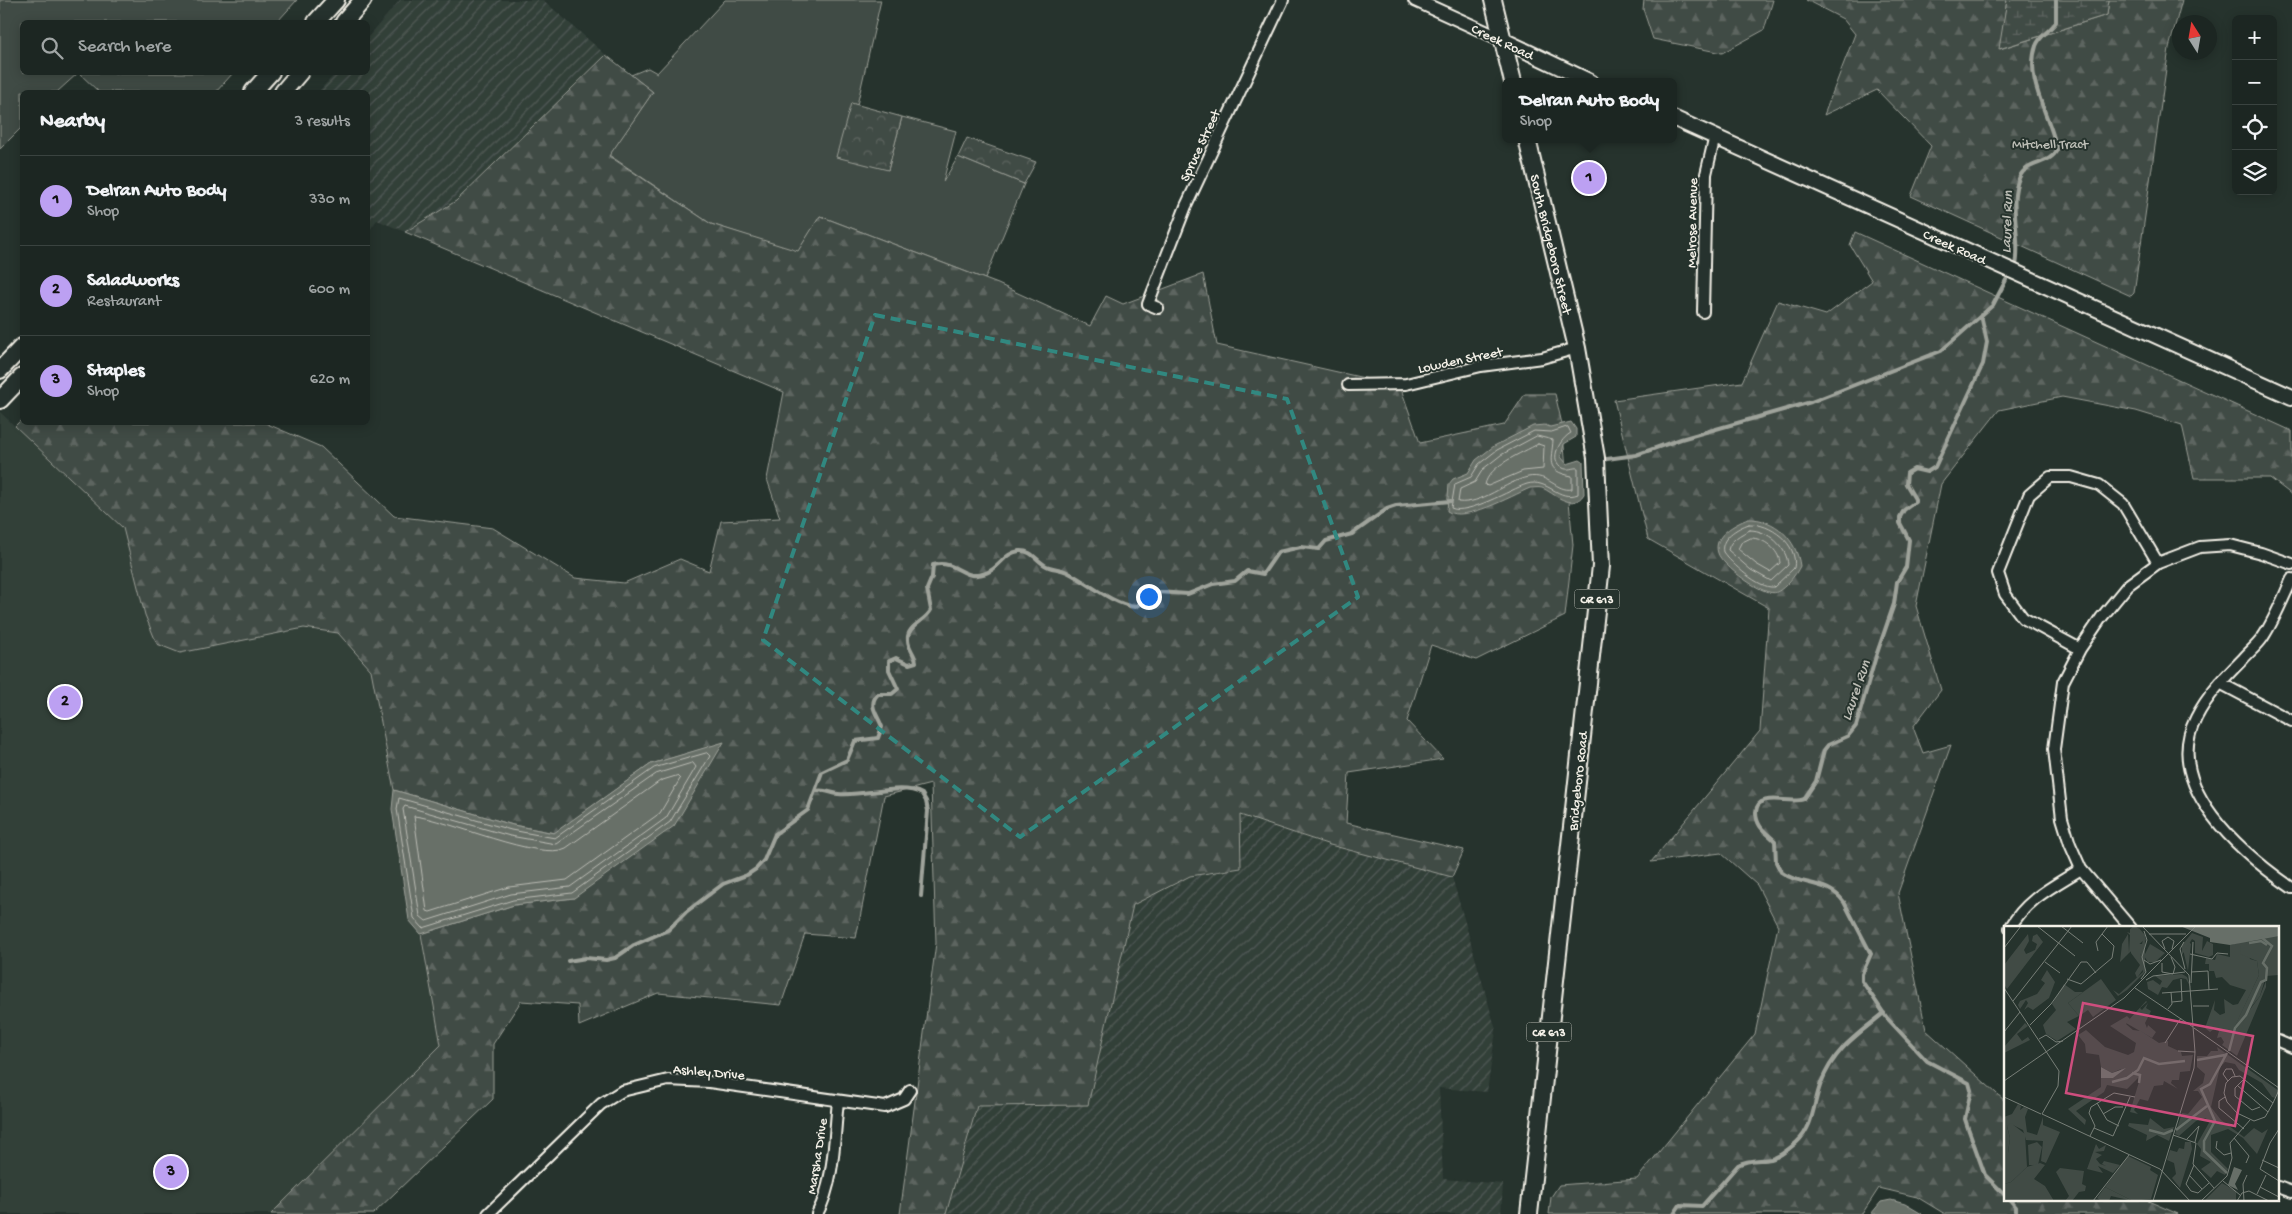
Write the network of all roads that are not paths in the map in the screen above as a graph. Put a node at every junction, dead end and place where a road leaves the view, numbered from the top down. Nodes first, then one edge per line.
1 (336, 0) edge
2 (363, 0) edge
3 (1282, 0) edge
4 (1415, 0) edge
5 (1493, 0) edge
6 (318, 20) edge
7 (346, 20) edge
8 (1503, 40) junction
9 (268, 75) edge
10 (297, 75) edge
11 (1512, 78) edge
12 (1583, 78) edge
13 (255, 90) edge
14 (284, 90) edge
15 (1677, 120) edge
16 (1715, 136) junction
17 (1528, 143) edge
18 (1158, 308) dead end
19 (1703, 312) dead end
20 (1577, 348) junction
21 (20, 349) edge
22 (0, 370) edge
23 (20, 379) edge
24 (1348, 385) dead end
25 (2292, 397) edge
26 (0, 400) edge
27 (2158, 563) junction
28 (2292, 564) edge
29 (2292, 579) edge
30 (2080, 649) junction
31 (2220, 683) junction
32 (2292, 722) edge
33 (2081, 869) junction
34 (2292, 888) edge
35 (2011, 926) edge
36 (2129, 926) edge
37 (2280, 1042) edge
38 (2292, 1047) edge
39 (910, 1090) dead end
40 (838, 1101) junction
41 (2280, 1187) edge
42 (2292, 1192) edge
43 (488, 1214) edge
44 (818, 1214) edge
45 (1529, 1214) edge

1 - 6 main road
2 - 7 main road
3 - 18 street, Spruce Street
4 - 8 street, Creek Road
5 - 8 main road
8 - 11 main road
8 - 12 main road, Creek Road
9 - 13 main road
10 - 14 main road
15 - 16 main road, Creek Road
16 - 19 street, Melrose Avenue
16 - 25 main road, Creek Road
17 - 20 main road, South Bridgeboro Street / CR 613
20 - 24 street, Lowden Street
20 - 45 main road, Bridgeboro Road / CR 613
21 - 22 main road
23 - 26 main road
27 - 28 street
27 - 30 street
27 - 30 street
29 - 31 street
30 - 33 street
31 - 32 street
31 - 34 street
33 - 35 street
33 - 36 street
37 - 38 street
39 - 40 street, Ashley Drive
40 - 43 street, Ashley Drive
40 - 44 street, Marsha Drive
41 - 42 street

